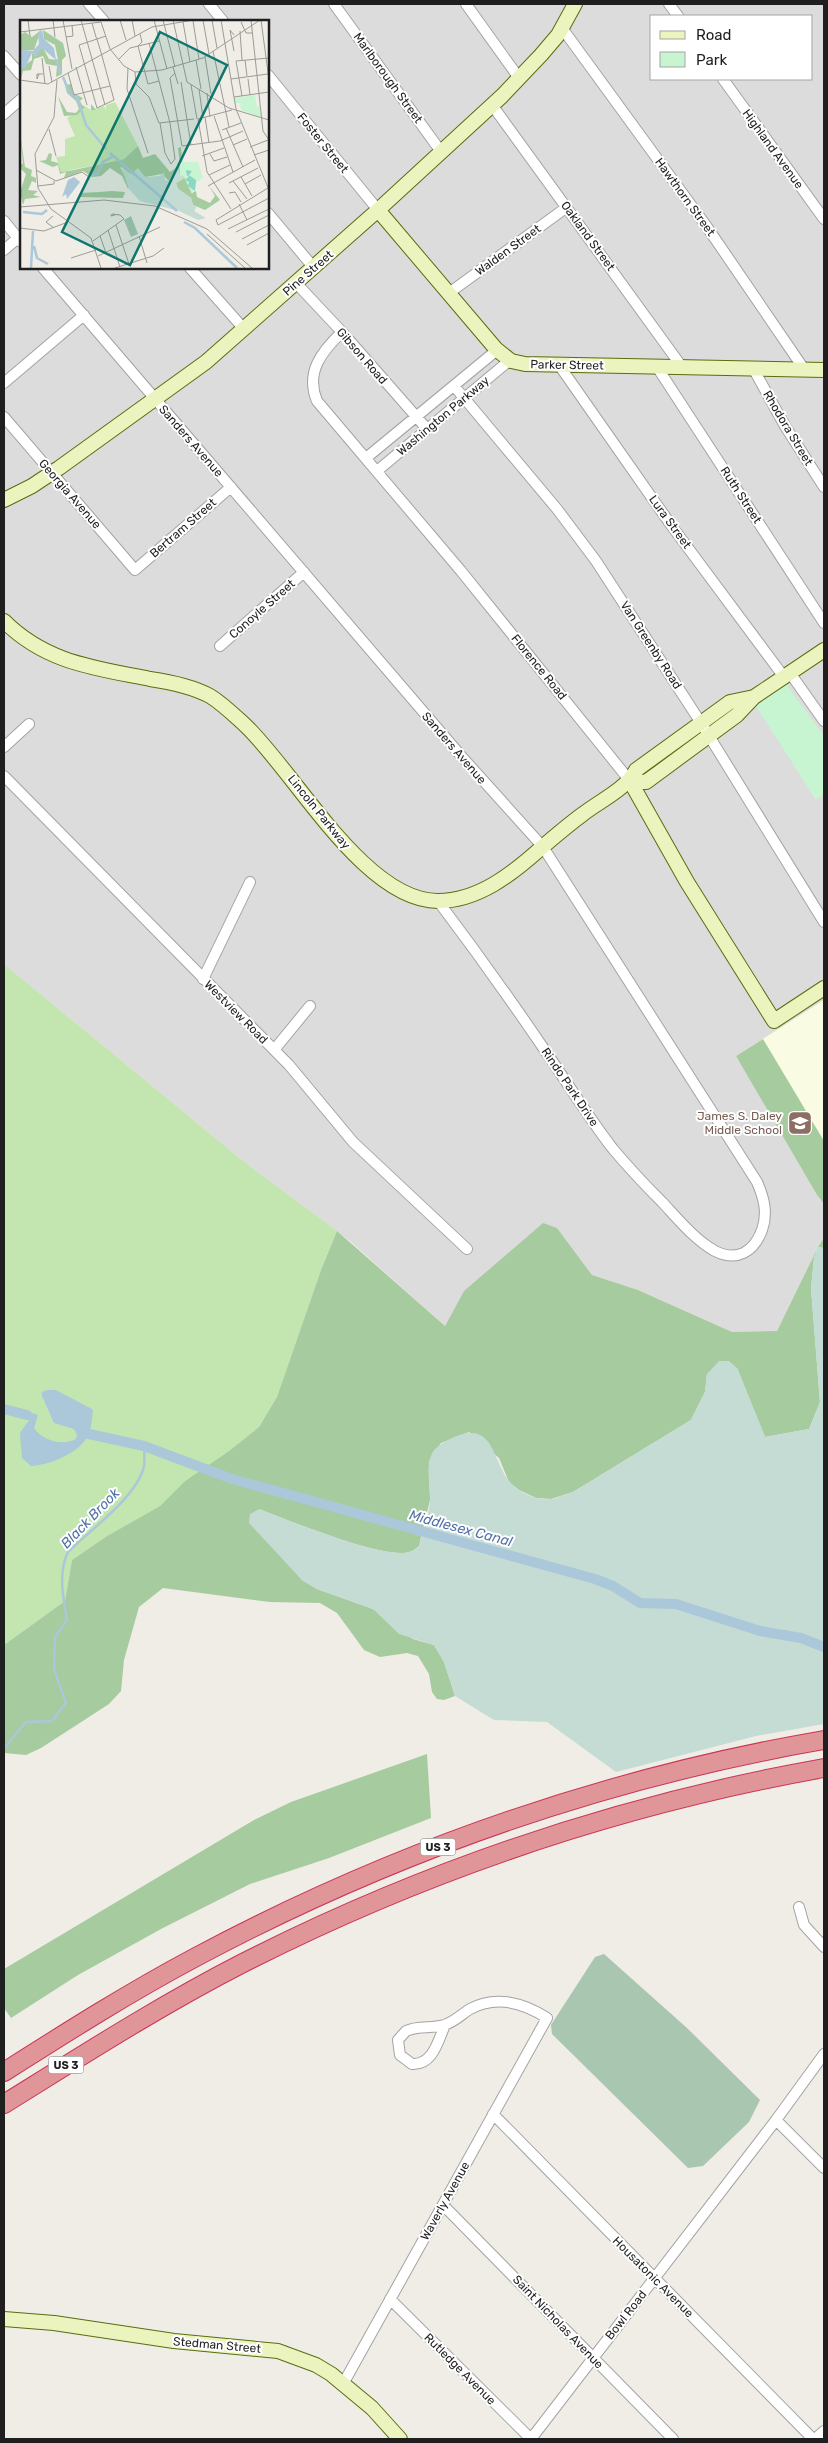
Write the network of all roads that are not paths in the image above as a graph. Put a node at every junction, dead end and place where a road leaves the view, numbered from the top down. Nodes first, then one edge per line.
1 (89, 4) edge
2 (209, 4) edge
3 (334, 4) edge
4 (466, 4) edge
5 (575, 4) edge
6 (669, 4) edge
7 (677, 15) edge
8 (103, 20) edge
9 (222, 20) edge
10 (562, 28) junction
11 (4, 56) edge
12 (20, 74) edge
13 (269, 76) edge
14 (519, 78) junction
15 (724, 80) edge
16 (20, 100) edge
17 (492, 105) junction
18 (4, 114) edge
19 (442, 153) junction
20 (567, 207) junction
21 (378, 210) junction
22 (269, 214) edge
23 (824, 219) edge
24 (4, 221) edge
25 (20, 240) edge
26 (4, 250) edge
27 (314, 268) junction
28 (44, 269) edge
29 (191, 269) edge
30 (296, 284) junction
31 (449, 293) junction
32 (84, 315) junction
33 (244, 329) junction
34 (342, 332) junction
35 (497, 350) junction
36 (510, 360) junction
37 (559, 365) junction
38 (657, 367) junction
39 (682, 367) junction
40 (753, 368) junction
41 (804, 369) junction
42 (824, 370) edge
43 (4, 383) edge
44 (454, 386) junction
45 (464, 398) junction
46 (156, 399) junction
47 (4, 417) edge
48 (416, 417) junction
49 (427, 429) junction
50 (366, 458) junction
51 (376, 471) junction
52 (52, 473) junction
53 (231, 487) junction
54 (824, 487) edge
55 (4, 500) edge
56 (135, 570) joint
57 (304, 572) junction
58 (4, 622) edge
59 (824, 623) edge
60 (220, 646) dead end
61 (824, 650) edge
62 (787, 675) junction
63 (754, 697) junction
64 (824, 721) edge
65 (701, 723) junction
66 (29, 724) dead end
67 (709, 736) junction
68 (4, 747) edge
69 (4, 776) edge
70 (630, 781) junction
71 (543, 847) junction
72 (250, 882) dead end
73 (438, 901) junction
74 (824, 922) edge
75 (203, 979) junction
76 (824, 988) edge
77 (310, 1006) dead end
78 (274, 1050) junction
79 (467, 1249) dead end
80 (722, 1254) joint
81 (824, 1740) edge
82 (824, 1768) edge
83 (799, 1907) dead end
84 (824, 1947) edge
85 (444, 2025) junction
86 (824, 2054) edge
87 (4, 2072) edge
88 (4, 2104) edge
89 (493, 2114) junction
90 (776, 2120) junction
91 (824, 2168) edge
92 (443, 2205) junction
93 (654, 2278) junction
94 (390, 2299) junction
95 (5, 2320) edge
96 (593, 2358) junction
97 (343, 2384) junction
98 (824, 2431) edge
99 (400, 2439) edge
100 (531, 2439) edge
101 (673, 2439) edge
102 (814, 2439) edge

1 - 8 street
2 - 9 street
3 - 19 street, Marlborough Street
4 - 14 street
5 - 10 street, Pine Street
6 - 7 street
10 - 14 street, Pine Street
10 - 41 street, Hawthorn Street
11 - 12 street
13 - 21 street, Foster Street
14 - 17 street, Pine Street
15 - 23 street, Highland Avenue
16 - 18 street
17 - 19 street, Pine Street
17 - 20 street, Oakland Street
19 - 21 street, Pine Street
20 - 31 street, Walden Street
20 - 39 street, Oakland Street
21 - 27 street, Pine Street
21 - 31 street, Parker Street
22 - 27 street
24 - 25 street
25 - 26 street
27 - 30 street, Pine Street
28 - 32 street, Sanders Avenue
29 - 33 street
30 - 33 street, Pine Street
30 - 34 street, Gibson Road
31 - 35 street, Parker Street
32 - 43 street
32 - 46 street, Sanders Avenue
33 - 46 street, Pine Street
34 - 48 street, Gibson Road
34 - 50 street, Florence Road
35 - 36 street, Parker Street
35 - 44 street, Washington Parkway
36 - 37 street, Parker Street
36 - 45 street, Washington Parkway
37 - 38 street, Parker Street
37 - 62 street, Lura Street
38 - 39 street, Parker Street
38 - 59 street, Ruth Street
39 - 40 street, Parker Street
40 - 41 street, Parker Street
40 - 54 street, Rhodora Street
41 - 42 street, Parker Street
44 - 45 street, Van Greenby Road
44 - 48 street, Washington Parkway
45 - 49 street, Washington Parkway
45 - 65 street, Van Greenby Road
46 - 52 street, Pine Street
46 - 53 street, Sanders Avenue
47 - 52 street, Georgia Avenue
48 - 49 street, Gibson Road
48 - 50 street, Washington Parkway
49 - 51 street, Washington Parkway
50 - 51 street, Florence Road
51 - 70 street, Florence Road
52 - 55 street, Pine Street
52 - 56 street, Georgia Avenue
53 - 56 street, Bertram Street
53 - 57 street, Sanders Avenue
57 - 60 street, Conoyle Street
57 - 71 street, Sanders Avenue
58 - 73 street, Lincoln Parkway
61 - 62 street
62 - 63 street
62 - 64 street, Lura Street
63 - 65 street, Lincoln Parkway
63 - 67 street, Lincoln Parkway
65 - 67 street, Van Greenby Road
65 - 70 street, Lincoln Parkway
66 - 68 street
67 - 70 street, Lincoln Parkway
67 - 74 street, Van Greenby Road
69 - 75 street, Westview Road
70 - 71 street, Lincoln Parkway
70 - 76 street, Florence Road
71 - 73 street, Lincoln Parkway
71 - 80 street, Sanders Avenue
72 - 75 street
73 - 80 street, Rindo Park Drive
75 - 78 street, Westview Road
77 - 78 street
78 - 79 street, Westview Road
81 - 87 highway, US 3
82 - 88 highway, US 3
83 - 84 street
85 - 85 street
85 - 89 street, Waverly Avenue
86 - 90 street, Bowl Road
89 - 92 street, Waverly Avenue
89 - 93 street, Housatonic Avenue
90 - 91 street
90 - 93 street, Bowl Road
92 - 94 street, Waverly Avenue
92 - 96 street, Saint Nicholas Avenue
93 - 96 street, Bowl Road
93 - 102 street, Housatonic Avenue
94 - 97 street, Waverly Avenue
94 - 100 street, Rutledge Avenue
95 - 97 street, Stedman Street
96 - 100 street, Bowl Road
96 - 101 street, Saint Nicholas Avenue
97 - 99 street, Stedman Street
98 - 102 street

